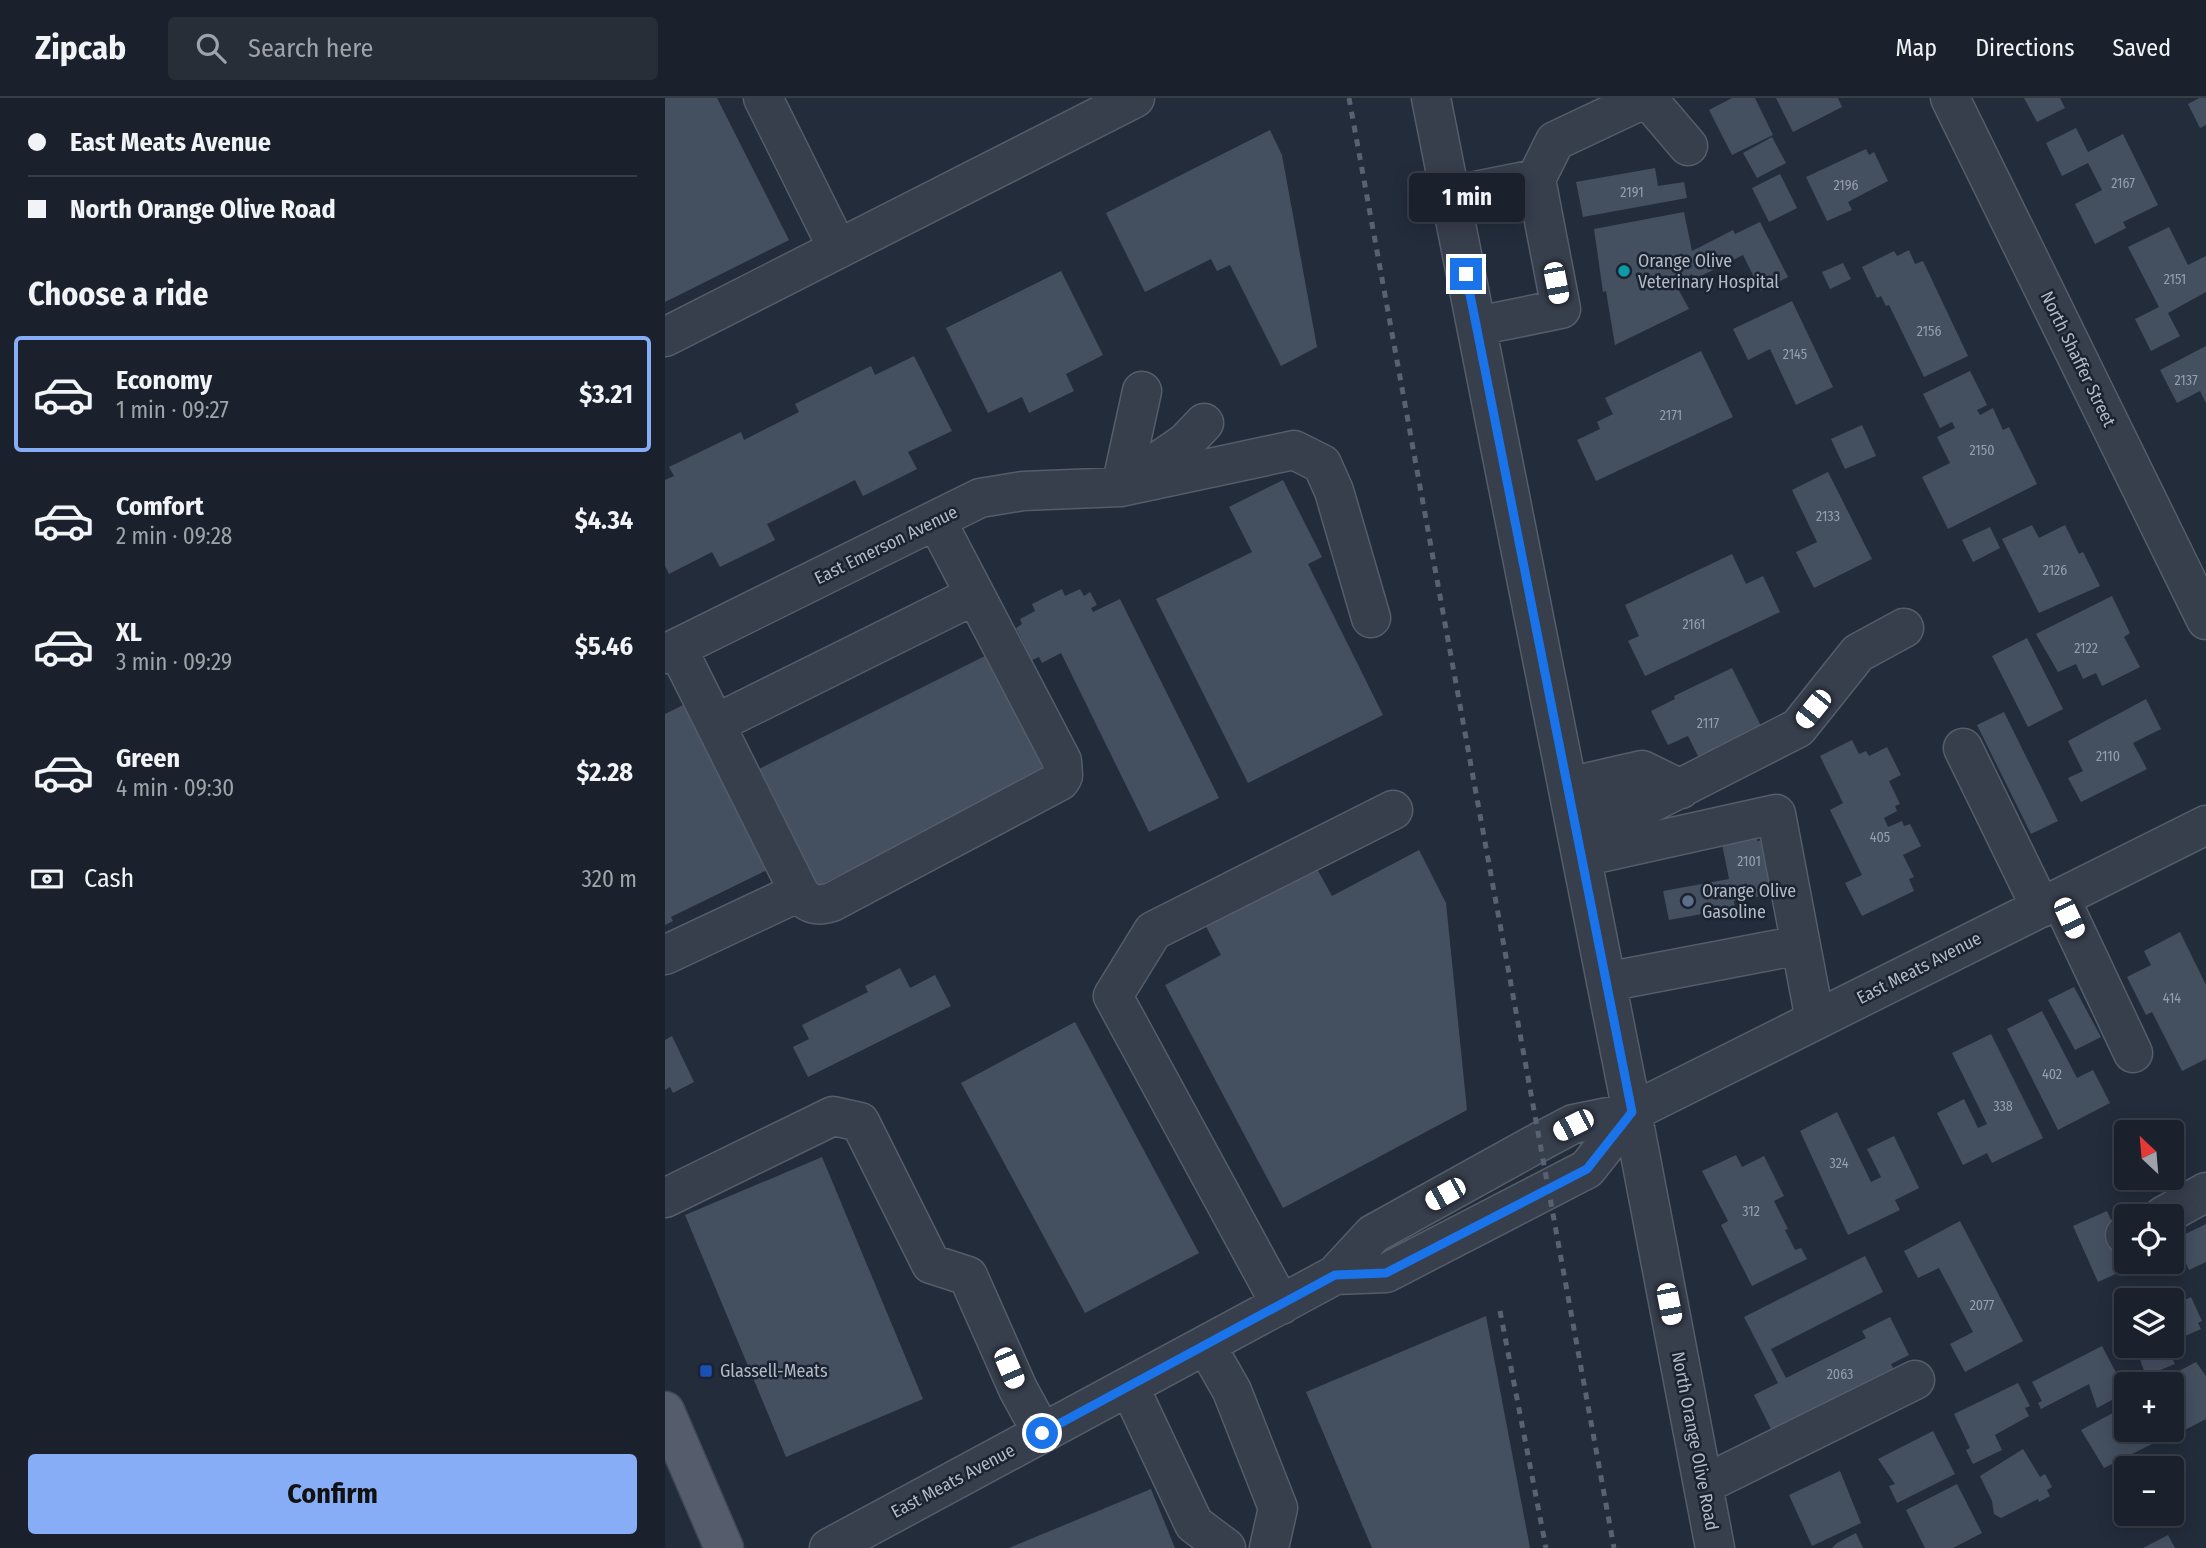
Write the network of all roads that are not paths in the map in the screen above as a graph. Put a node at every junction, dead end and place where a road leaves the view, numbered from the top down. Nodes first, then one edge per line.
1 (763, 98) edge
2 (1135, 98) edge
3 (1431, 98) edge
4 (1647, 98) edge
5 (1950, 98) edge
6 (1688, 146) dead end
7 (1536, 179) junction
8 (1450, 196) junction
9 (838, 249) junction
10 (1477, 326) junction
11 (665, 337) edge
12 (1142, 391) dead end
13 (1204, 423) dead end
14 (1121, 487) junction
15 (936, 520) junction
16 (975, 595) junction
17 (1371, 618) dead end
18 (2206, 620) edge
19 (1904, 628) dead end
20 (671, 651) edge
21 (715, 724) junction
22 (1963, 748) dead end
23 (1393, 810) dead end
24 (1575, 822) junction
25 (2206, 825) edge
26 (799, 892) junction
27 (2050, 903) junction
28 (1800, 945) junction
29 (665, 955) edge
30 (1606, 982) junction
31 (1815, 1020) junction
32 (2133, 1053) dead end
33 (1632, 1112) junction
34 (2206, 1192) edge
35 (665, 1198) edge
36 (2184, 1204) edge
37 (1280, 1305) junction
38 (1206, 1345) junction
39 (1915, 1380) dead end
40 (1129, 1386) junction
41 (665, 1411) edge
42 (1042, 1433) junction
43 (1703, 1485) junction
44 (724, 1548) edge
45 (829, 1548) edge
46 (1226, 1548) edge
47 (1269, 1548) edge
48 (1715, 1548) edge

1 - 9 street
2 - 9 street
3 - 8 street, North Orange Olive Road
4 - 6 street
4 - 7 street
5 - 18 street, North Shaffer Street
7 - 8 street
7 - 10 street
8 - 10 street, North Orange Olive Road
9 - 11 street
10 - 24 street, North Orange Olive Road
12 - 14 street
13 - 14 street
14 - 15 street, East Emerson Avenue
14 - 17 street, East Emerson Avenue
15 - 16 street
15 - 20 street, East Emerson Avenue
16 - 21 street
16 - 26 street
19 - 24 street
20 - 21 street
21 - 26 street
22 - 27 street
23 - 37 street
24 - 28 street
24 - 30 street, North Orange Olive Road
25 - 27 street, East Meats Avenue
26 - 29 street
27 - 31 street, East Meats Avenue
27 - 32 street
28 - 30 street
28 - 31 street
30 - 33 street, North Orange Olive Road
31 - 33 street, East Meats Avenue
33 - 37 street, East Meats Avenue
33 - 43 street, North Orange Olive Road
34 - 36 street
35 - 42 street
37 - 38 street, East Meats Avenue
38 - 40 street, East Meats Avenue
38 - 47 street
39 - 43 street
40 - 42 street, East Meats Avenue
40 - 46 street
41 - 44 main road
42 - 45 street, East Meats Avenue
43 - 48 street, North Orange Olive Road

